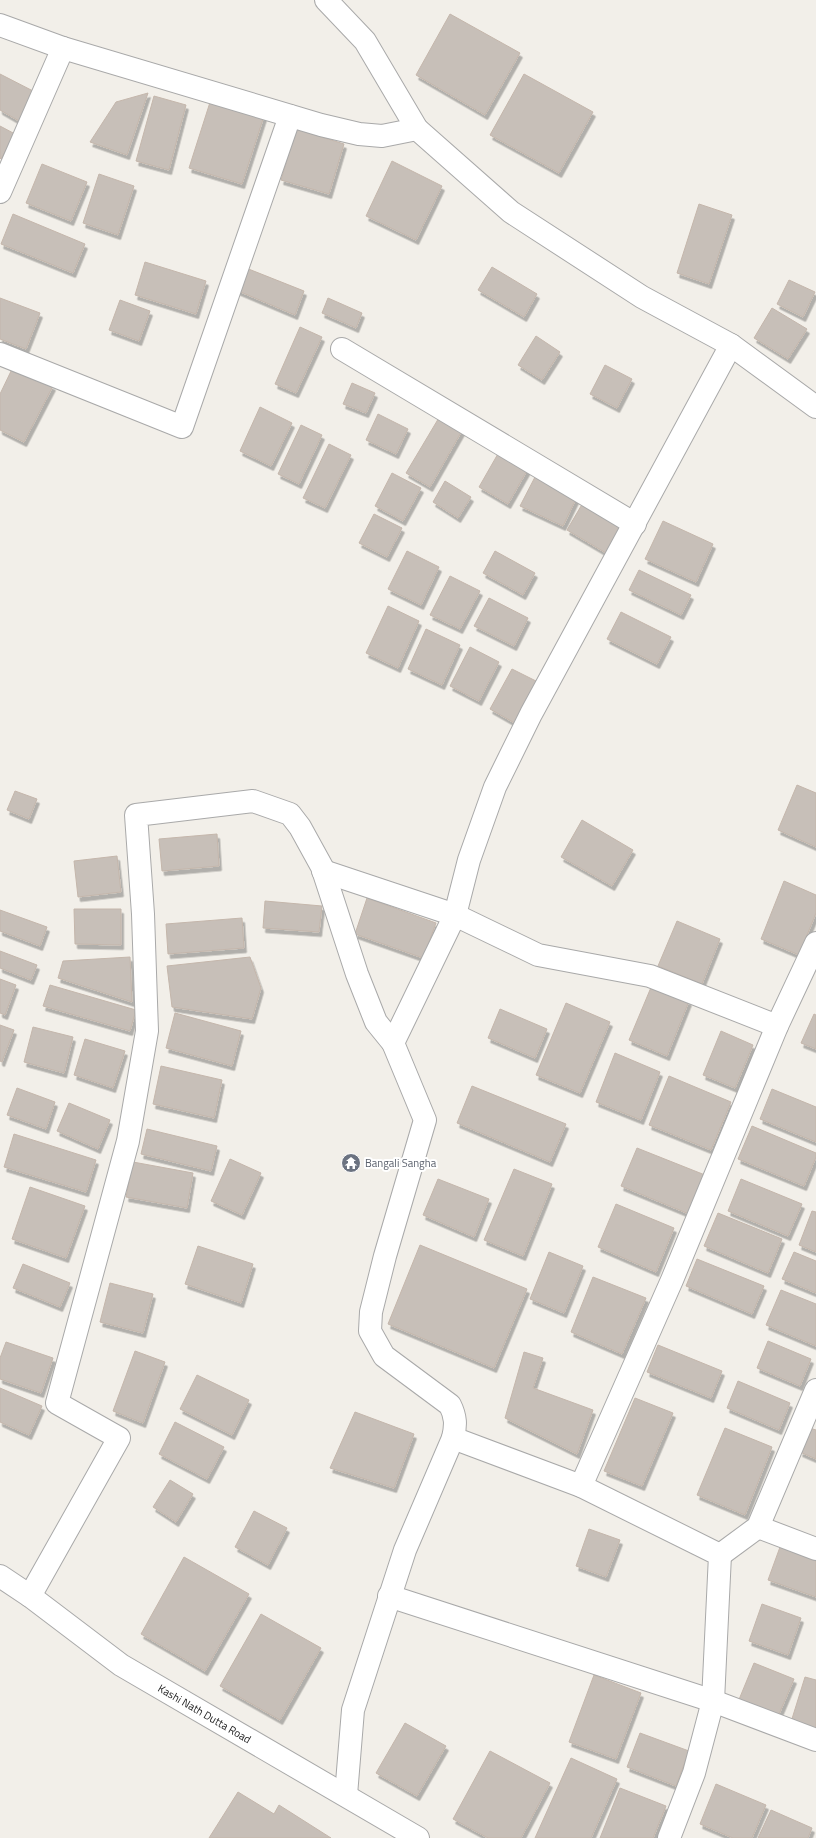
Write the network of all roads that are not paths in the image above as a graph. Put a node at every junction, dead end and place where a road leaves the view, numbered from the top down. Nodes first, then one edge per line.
1 (326, 0) edge
2 (0, 25) edge
3 (63, 48) junction
4 (290, 116) junction
5 (417, 129) junction
6 (0, 192) edge
7 (731, 345) junction
8 (342, 349) dead end
9 (0, 354) edge
10 (816, 407) edge
11 (635, 524) junction
12 (323, 871) junction
13 (454, 915) junction
14 (816, 943) edge
15 (777, 1026) junction
16 (393, 1043) junction
17 (816, 1390) edge
18 (453, 1438) junction
19 (581, 1486) junction
20 (758, 1527) junction
21 (816, 1549) edge
22 (720, 1555) junction
23 (0, 1576) edge
24 (30, 1596) junction
25 (389, 1596) junction
26 (713, 1701) junction
27 (816, 1740) edge
28 (346, 1795) junction
29 (418, 1838) edge
30 (669, 1838) edge

1 - 5 street
2 - 3 street
3 - 4 street
3 - 6 street
4 - 5 street
4 - 9 street
5 - 7 street
7 - 10 street
7 - 11 street
8 - 11 street
11 - 13 street
12 - 13 street
12 - 16 street
12 - 24 street
13 - 15 street
13 - 16 street
14 - 15 street
15 - 19 street
16 - 18 street
17 - 20 street
18 - 19 street
18 - 25 street
19 - 22 street
20 - 21 street
20 - 22 street
22 - 26 street
23 - 24 street, Kashi Nath Dutta Road
24 - 28 street, Kashi Nath Dutta Road
25 - 26 street
25 - 28 street
26 - 27 street
26 - 30 street
28 - 29 street, Kashi Nath Dutta Road

